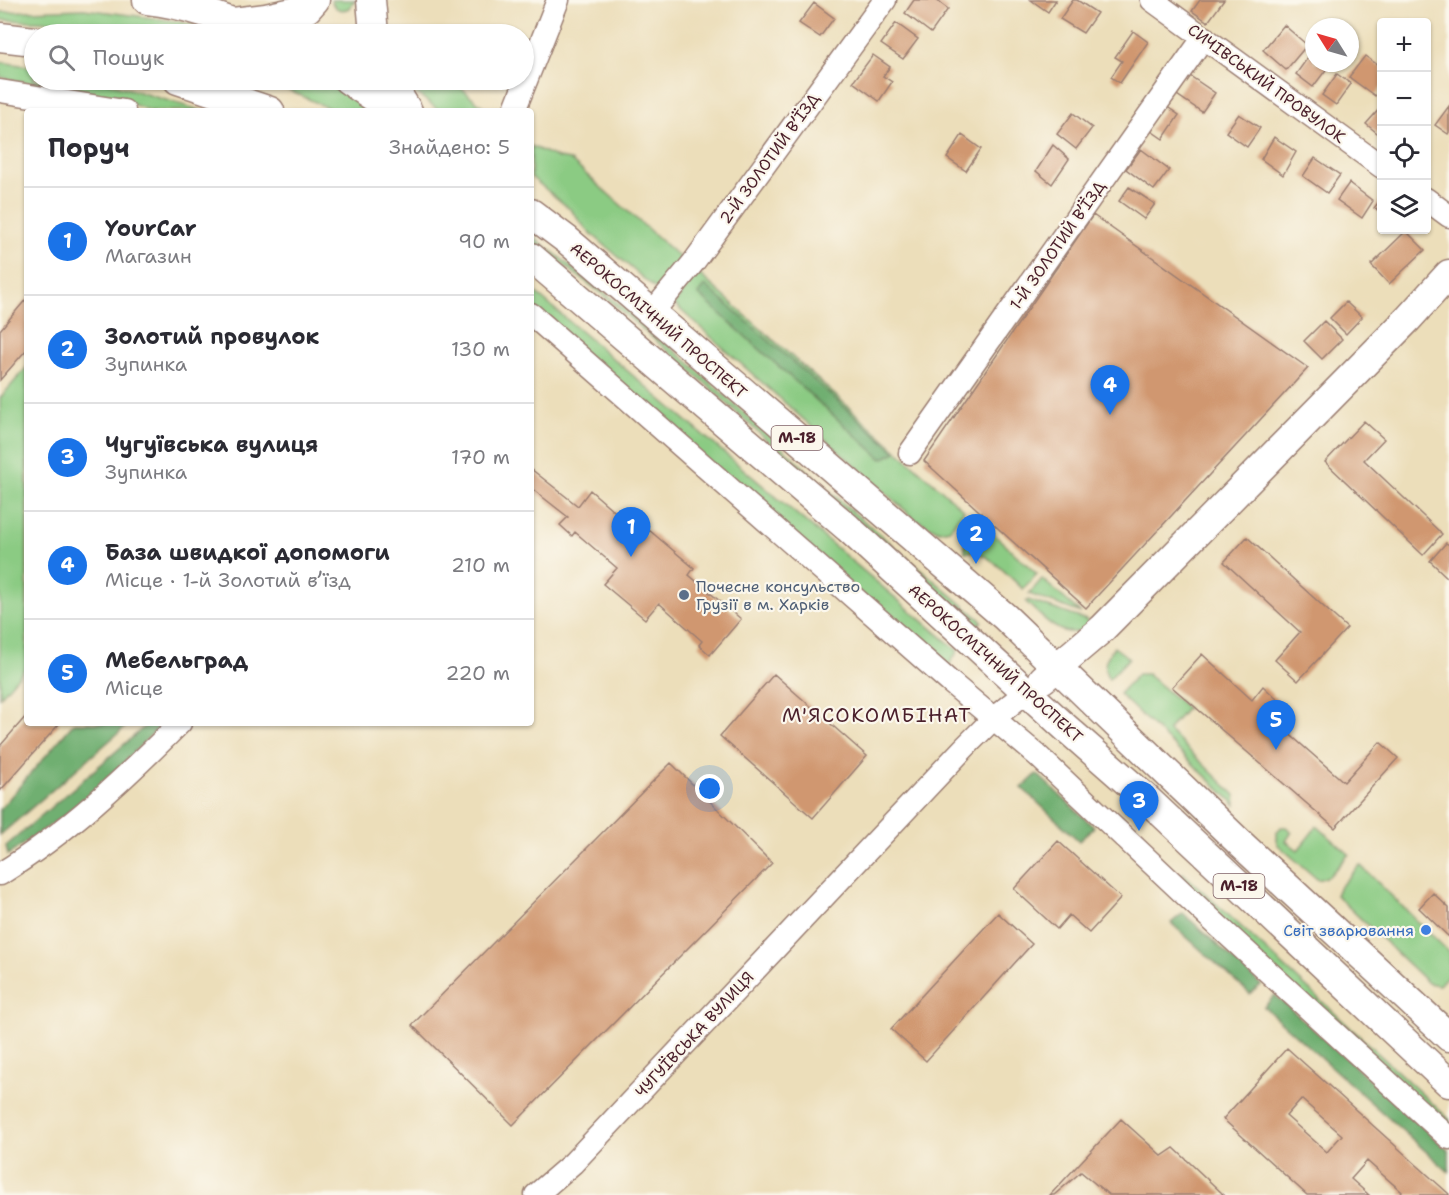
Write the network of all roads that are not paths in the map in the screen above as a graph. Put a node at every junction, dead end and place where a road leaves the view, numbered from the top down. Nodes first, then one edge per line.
1 (147, 0) edge
2 (315, 0) edge
3 (371, 0) edge
4 (558, 0) edge
5 (885, 0) edge
6 (1152, 0) edge
7 (233, 22) junction
8 (238, 24) edge
9 (373, 24) edge
10 (0, 37) edge
11 (1204, 38) junction
12 (24, 40) edge
13 (534, 61) edge
14 (208, 90) edge
15 (363, 90) edge
16 (395, 90) edge
17 (522, 90) edge
18 (0, 91) edge
19 (105, 108) edge
20 (261, 108) edge
21 (390, 108) edge
22 (406, 108) edge
23 (515, 108) edge
24 (1377, 163) edge
25 (1431, 203) edge
26 (534, 215) edge
27 (1449, 216) edge
28 (534, 261) edge
29 (1449, 274) edge
30 (651, 314) junction
31 (534, 317) edge
32 (910, 453) dead end
33 (1057, 669) junction
34 (1026, 692) junction
35 (994, 718) junction
36 (177, 726) edge
37 (0, 874) edge
38 (1449, 1037) edge
39 (1449, 1083) edge
40 (1449, 1138) edge
41 (536, 1195) edge

1 - 7 main road
2 - 7 main road
3 - 9 main road
4 - 13 street
5 - 30 street, 2-Й ЗОЛОТИЙ В’ЇЗД
6 - 11 street, СИЧІВСЬКИЙ ПРОВУЛОК
7 - 8 main road
10 - 12 main road
11 - 24 street, СИЧІВСЬКИЙ ПРОВУЛОК
11 - 32 street, 1-Й ЗОЛОТИЙ В’ЇЗД
14 - 20 main road
15 - 21 main road
16 - 22 main road
17 - 23 street
18 - 19 street
25 - 27 street
26 - 30 main road, АЕРОКОСМІЧНИЙ ПРОСПЕКТ / М-18
28 - 34 main road, АЕРОКОСМІЧНИЙ ПРОСПЕКТ / М-18
29 - 33 main road
30 - 33 main road, АЕРОКОСМІЧНИЙ ПРОСПЕКТ / М-18
31 - 35 street
33 - 34 main road
33 - 38 main road, АЕРОКОСМІЧНИЙ ПРОСПЕКТ / М-18
34 - 35 street, ЧУГУЇВСЬКА ВУЛИЦЯ
34 - 39 main road, АЕРОКОСМІЧНИЙ ПРОСПЕКТ / М-18
35 - 40 street
35 - 41 street, ЧУГУЇВСЬКА ВУЛИЦЯ
36 - 37 street

